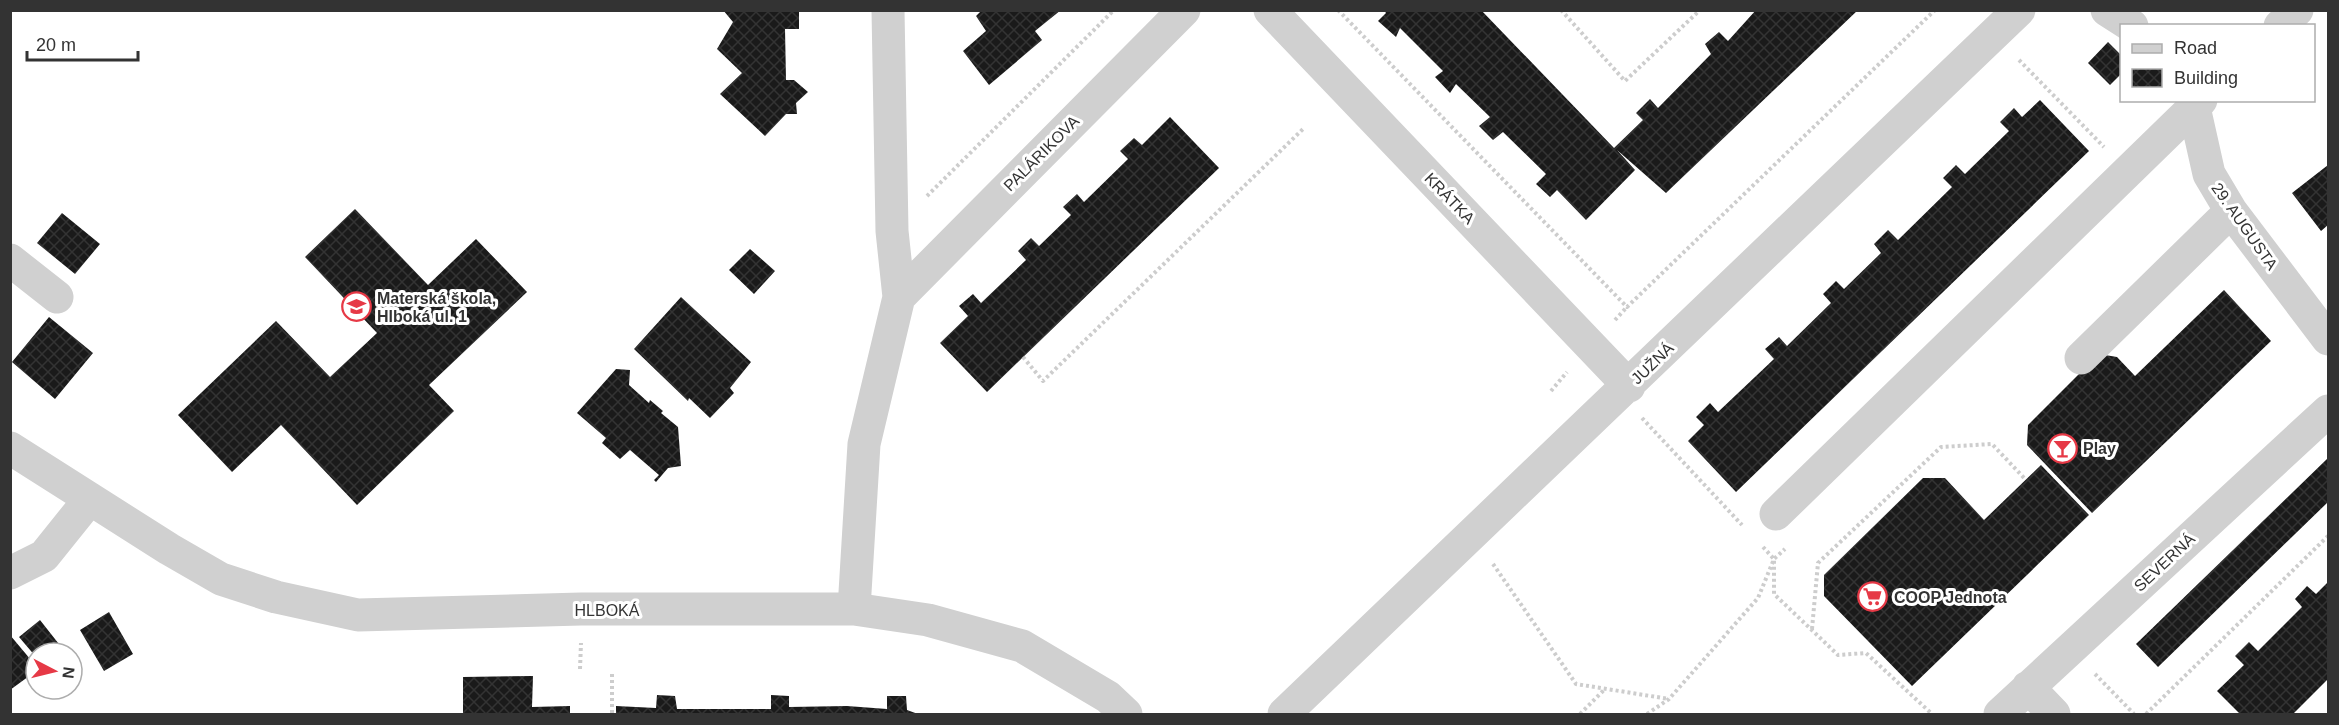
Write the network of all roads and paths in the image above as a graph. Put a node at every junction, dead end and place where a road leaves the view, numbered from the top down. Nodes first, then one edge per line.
1 (888, 10) edge
2 (1113, 10) edge
3 (1185, 10) edge
4 (1270, 10) edge
5 (1338, 10) edge
6 (1561, 10) edge
7 (1700, 10) edge
8 (1935, 10) edge
9 (2019, 10) edge
10 (2107, 10) edge
11 (2297, 10) edge
12 (2129, 24) edge
13 (2282, 24) edge
14 (2014, 55) dead end
15 (2198, 104) edge
16 (1303, 129) dead end
17 (2128, 172) junction
18 (2231, 211) junction
19 (891, 231) junction
20 (10, 260) edge
21 (57, 297) dead end
22 (899, 297) junction
23 (2328, 339) edge
24 (1023, 357) dead end
25 (2081, 358) dead end
26 (1624, 390) junction
27 (2328, 411) edge
28 (10, 448) edge
29 (2026, 480) dead end
30 (89, 500) junction
31 (1776, 514) dead end
32 (1747, 530) dead end
33 (1472, 534) junction
34 (2328, 536) edge
35 (1791, 543) dead end
36 (1761, 544) dead end
37 (1774, 559) junction
38 (10, 573) edge
39 (854, 609) junction
40 (1812, 630) junction
41 (2070, 648) junction
42 (612, 674) dead end
43 (2028, 687) junction
44 (1604, 689) junction
45 (1669, 699) junction
46 (612, 714) edge
47 (1126, 714) edge
48 (1284, 714) edge
49 (1580, 714) edge
50 (1647, 714) edge
51 (1932, 714) edge
52 (2000, 714) edge
53 (2054, 714) edge
54 (2134, 714) edge
55 (2146, 714) edge

1 - 19 street
2 - 19 path
3 - 22 street, PALÁRIKOVA
4 - 26 street, KRÁTKA
5 - 8 path
6 - 7 path
9 - 26 street, JUŽNÁ
10 - 12 street
11 - 13 street
14 - 17 path
15 - 17 street
15 - 18 street, 29. AUGUSTA
16 - 24 path
17 - 31 street
18 - 23 street, 29. AUGUSTA
18 - 25 street
19 - 22 street
20 - 21 street
22 - 39 street
26 - 32 path
26 - 33 street, JUŽNÁ
27 - 41 street, SEVERNÁ
28 - 30 street, HLBOKÁ
29 - 40 path
30 - 38 street
30 - 39 street, HLBOKÁ
33 - 44 path
33 - 48 street, JUŽNÁ
34 - 55 path
35 - 37 path
36 - 37 path
37 - 40 path
37 - 45 path
39 - 47 street, HLBOKÁ
40 - 51 path
41 - 43 street, SEVERNÁ
41 - 54 path
42 - 46 path
43 - 52 street, SEVERNÁ
43 - 53 street
44 - 45 path
44 - 49 path
45 - 50 path

